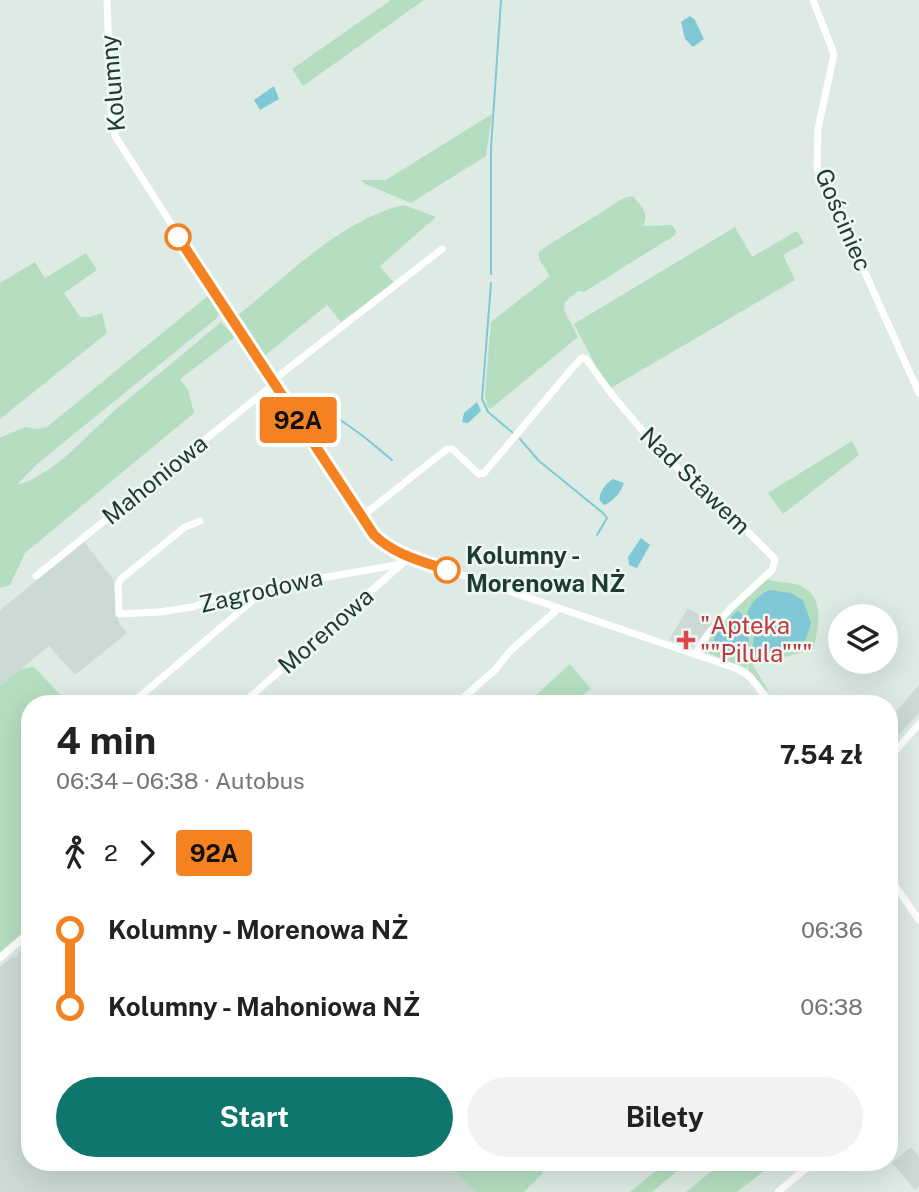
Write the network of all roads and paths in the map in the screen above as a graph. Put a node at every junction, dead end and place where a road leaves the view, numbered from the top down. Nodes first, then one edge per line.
1 (107, 0) edge
2 (813, 0) edge
3 (442, 249) dead end
4 (273, 382) junction
5 (919, 393) edge
6 (360, 516) junction
7 (200, 521) dead end
8 (405, 560) junction
9 (36, 576) dead end
10 (270, 587) junction
11 (559, 608) junction
12 (696, 654) junction
13 (142, 695) edge
14 (252, 695) edge
15 (466, 695) edge
16 (765, 695) edge
17 (919, 724) edge
18 (898, 748) edge
19 (898, 890) edge
20 (919, 920) edge
21 (21, 940) edge
22 (0, 958) edge
23 (803, 1171) edge
24 (778, 1192) edge

1 - 4 street, Kolumny
2 - 5 street, Gościniec
3 - 4 street, Mahoniowa
4 - 6 street, Kolumny
4 - 9 street, Mahoniowa
6 - 8 street, Kolumny
6 - 12 street, Nad Stawem
7 - 10 street, Zagrodowa
8 - 10 street, Zagrodowa
8 - 11 street, Kolumny
8 - 14 street, Morenowa
10 - 13 street
11 - 12 street, Kolumny
11 - 15 street
12 - 16 street, Kolumny
17 - 18 street
19 - 20 street
21 - 22 street
23 - 24 street

